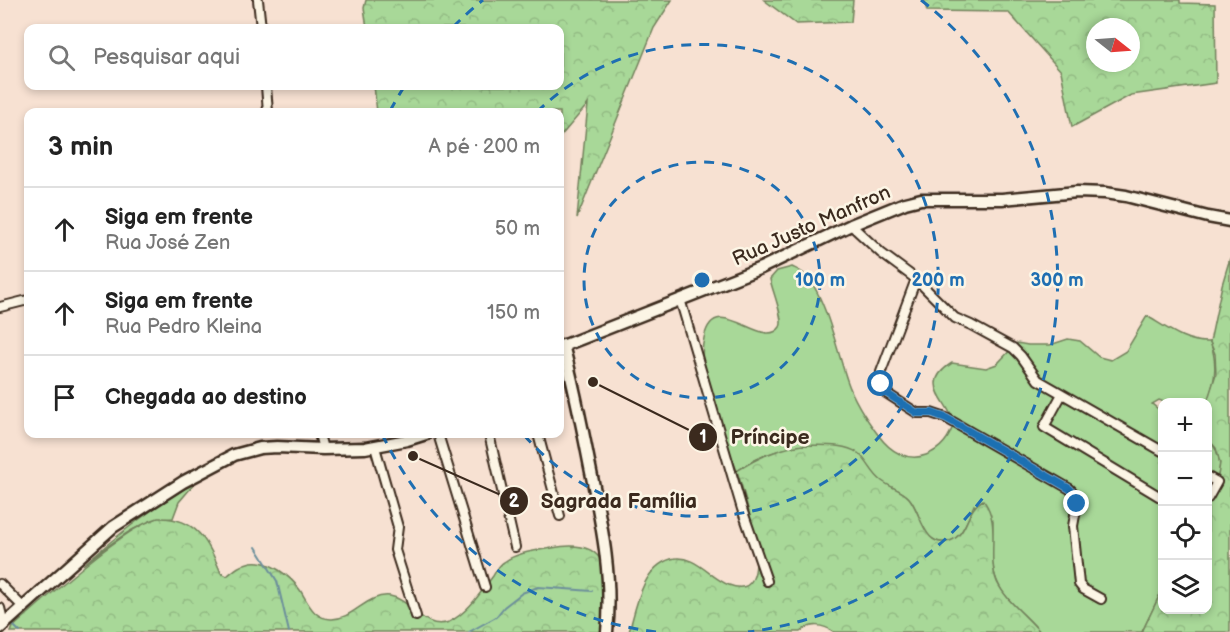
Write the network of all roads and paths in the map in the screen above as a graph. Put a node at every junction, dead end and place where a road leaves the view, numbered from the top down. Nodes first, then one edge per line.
1 (258, 0) edge
2 (261, 24) edge
3 (266, 90) edge
4 (268, 108) edge
5 (1230, 221) edge
6 (850, 225) junction
7 (916, 279) junction
8 (680, 299) junction
9 (24, 301) edge
10 (0, 307) edge
11 (564, 345) edge
12 (564, 354) edge
13 (1062, 394) junction
14 (320, 438) edge
15 (413, 438) edge
16 (439, 438) edge
17 (490, 438) edge
18 (539, 438) edge
19 (375, 447) junction
20 (323, 449) junction
21 (1158, 449) edge
22 (1212, 479) edge
23 (1212, 491) edge
24 (1158, 496) edge
25 (560, 516) dead end
26 (515, 547) dead end
27 (767, 581) dead end
28 (0, 584) edge
29 (485, 587) dead end
30 (1101, 599) dead end
31 (23, 607) junction
32 (0, 608) edge
33 (416, 616) dead end
34 (2, 626) edge
35 (606, 632) edge

1 - 2 street
3 - 4 street
5 - 6 main road, Rua Justo Manfron
6 - 7 street
6 - 8 main road, Rua Justo Manfron
7 - 13 street
7 - 30 street
8 - 11 main road, Rua Justo Manfron
8 - 27 street
9 - 10 street
12 - 35 main road
13 - 21 street
13 - 24 street
14 - 20 street
15 - 19 main road
16 - 29 street
17 - 26 street
18 - 25 street
19 - 20 main road
19 - 33 street
20 - 31 main road
22 - 23 street
28 - 31 street
31 - 34 main road
32 - 34 street

